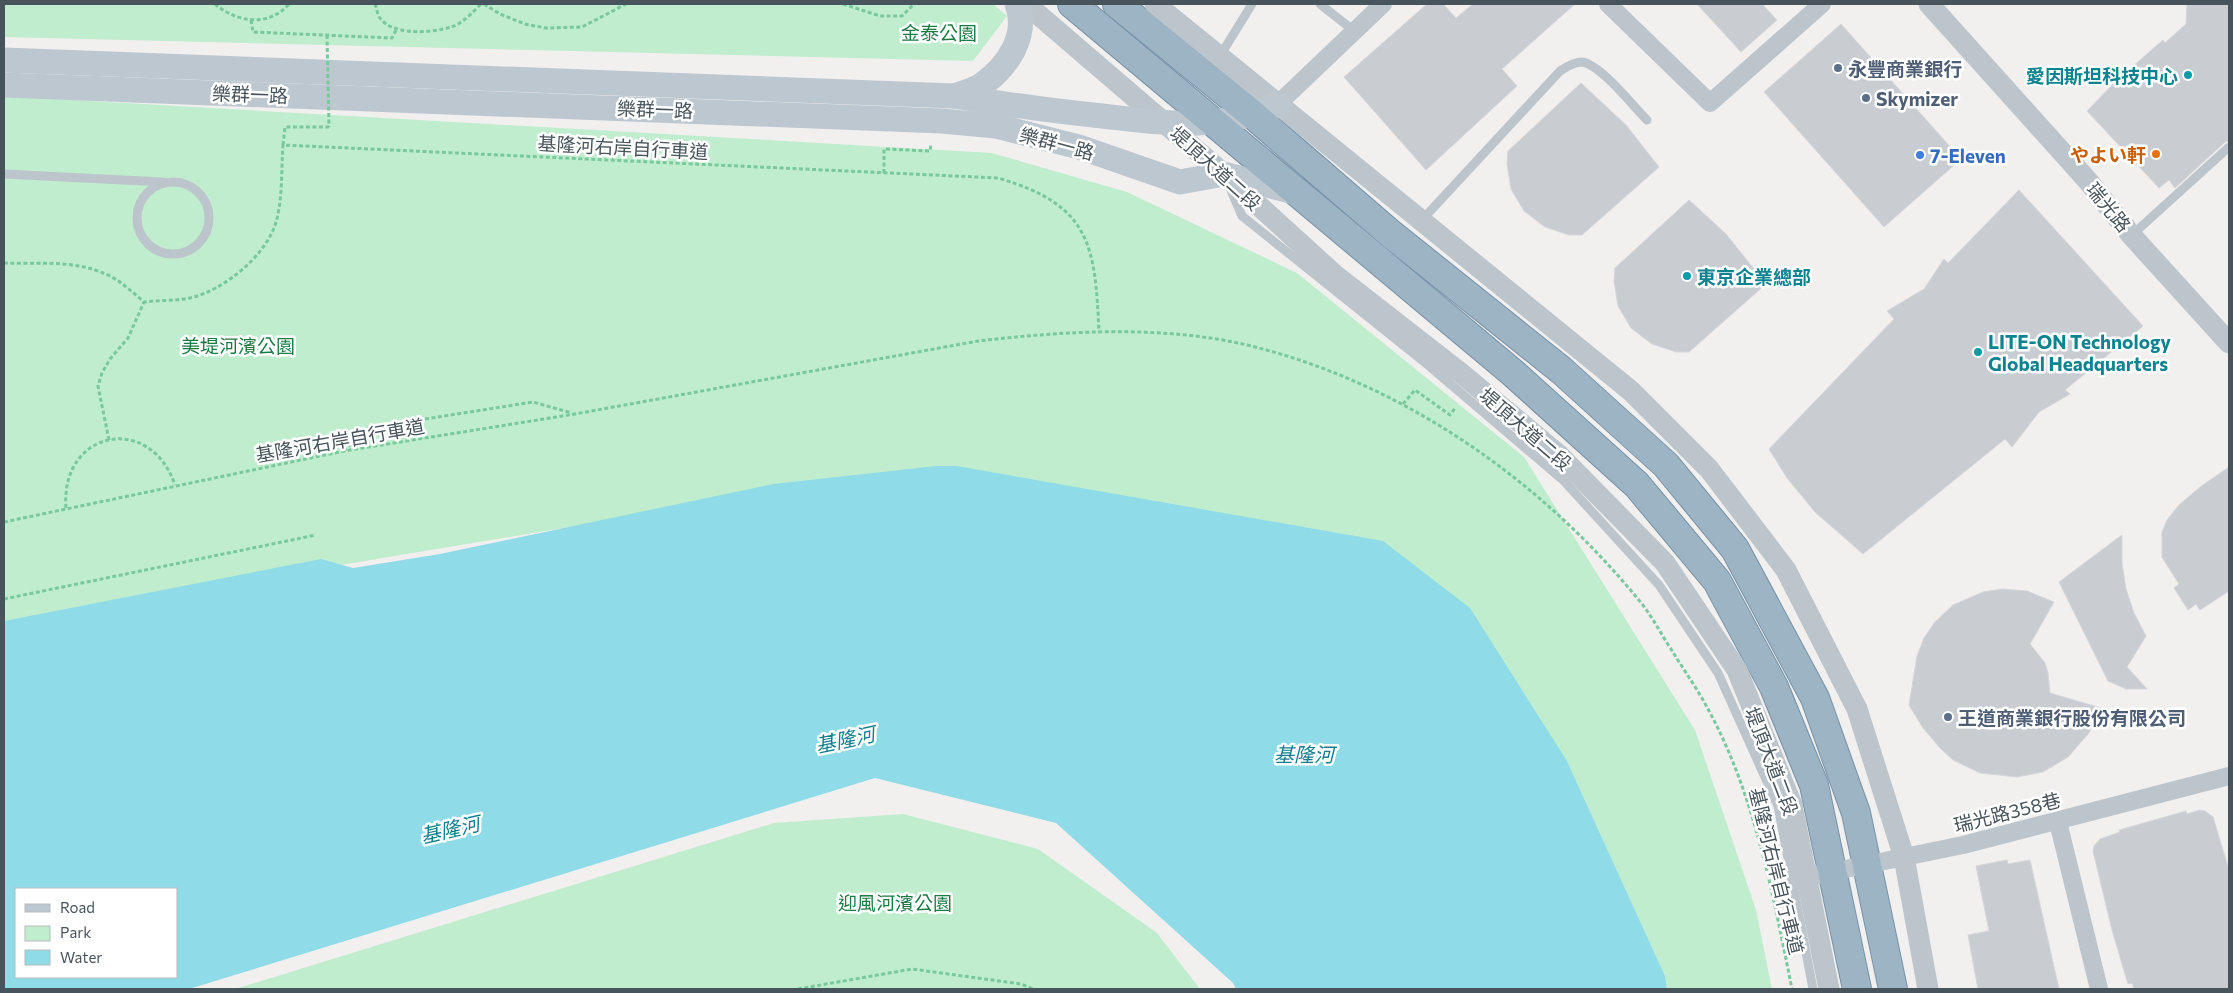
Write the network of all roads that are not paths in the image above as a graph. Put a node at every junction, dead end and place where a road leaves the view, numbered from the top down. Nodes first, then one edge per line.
1 (1017, 4) edge
2 (1026, 4) edge
3 (1072, 4) edge
4 (1117, 4) edge
5 (1252, 4) edge
6 (1320, 4) edge
7 (1382, 4) edge
8 (1608, 4) edge
9 (1822, 4) edge
10 (1929, 4) edge
11 (1158, 5) edge
12 (1354, 31) junction
13 (1220, 56) junction
14 (4, 60) edge
15 (4, 85) edge
16 (954, 96) junction
17 (1278, 104) junction
18 (1253, 115) junction
19 (1647, 120) dead end
20 (1166, 123) junction
21 (1212, 123) junction
22 (2229, 147) edge
23 (4, 174) edge
24 (1224, 174) junction
25 (174, 182) junction
26 (1294, 192) junction
27 (1422, 220) junction
28 (2132, 236) junction
29 (2229, 343) edge
30 (2229, 776) edge
31 (2058, 822) junction
32 (1904, 857) junction
33 (1867, 865) junction
34 (1811, 876) junction
35 (1813, 989) edge
36 (1829, 989) edge
37 (1857, 989) edge
38 (1893, 989) edge
39 (1928, 989) edge
40 (2099, 989) edge

1 - 16 main road
2 - 20 street, 堤頂大道二段
3 - 21 highway, 堤頂大道二段
4 - 18 highway
5 - 13 lane
6 - 12 lane
7 - 12 street
8 - 9 street
10 - 28 street, 瑞光路
11 - 13 street
12 - 17 street
13 - 17 street
14 - 16 main road, 樂群一路
15 - 24 main road, 樂群一路
16 - 20 main road, 樂群一路
17 - 18 main road, 樂群一路
17 - 27 street
18 - 21 main road, 樂群一路
18 - 33 highway
19 - 27 lane
20 - 21 main road, 樂群一路
20 - 24 street, 堤頂大道二段
21 - 26 highway, 堤頂大道二段
22 - 28 lane
23 - 25 lane
24 - 26 main road, 樂群一路
24 - 34 street, 堤頂大道二段
25 - 25 lane
26 - 34 highway, 堤頂大道二段
27 - 32 street
28 - 29 street, 瑞光路
30 - 31 street, 瑞光路358巷
31 - 32 street, 瑞光路358巷
31 - 40 street
32 - 33 street, 瑞光路358巷
32 - 39 street
33 - 34 street, 瑞光路358巷
33 - 38 highway
34 - 35 lane
34 - 36 street, 堤頂大道二段
34 - 37 highway, 堤頂大道二段

